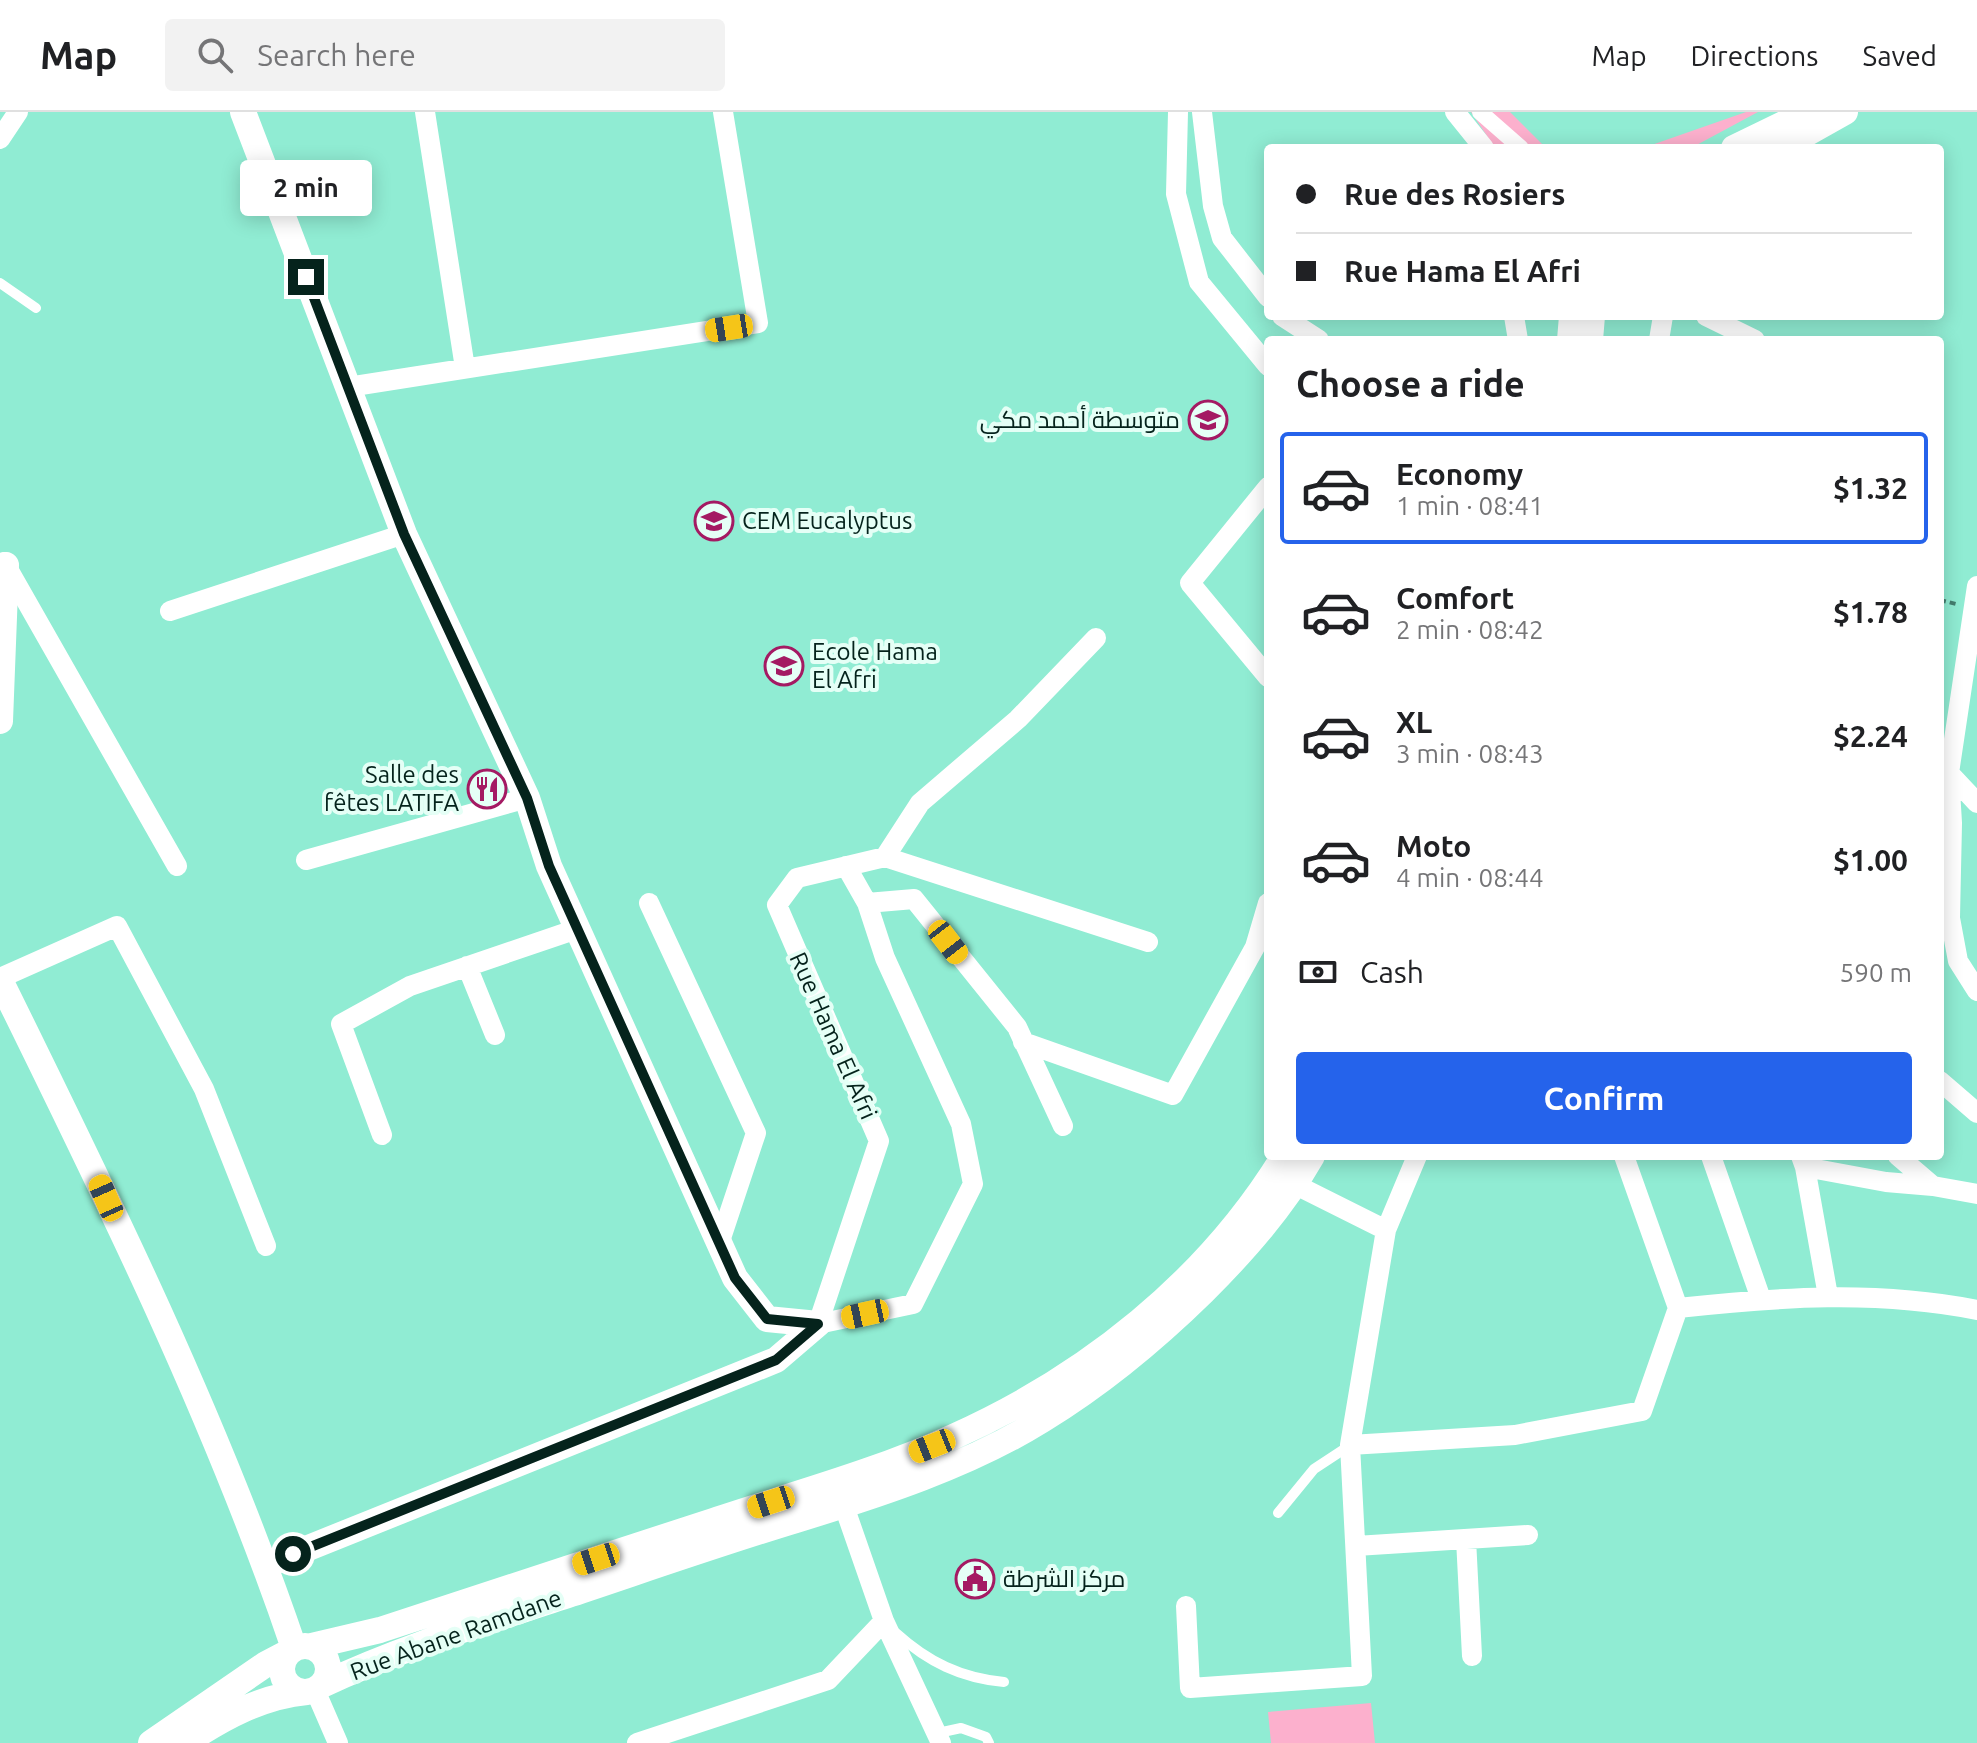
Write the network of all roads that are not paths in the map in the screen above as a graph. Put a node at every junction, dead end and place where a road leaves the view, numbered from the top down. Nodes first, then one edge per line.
1 (18, 112) edge
2 (243, 112) edge
3 (425, 112) edge
4 (723, 112) edge
5 (1178, 112) edge
6 (1202, 112) edge
7 (1455, 112) edge
8 (1480, 112) edge
9 (1808, 112) edge
10 (1845, 112) edge
11 (0, 139) edge
12 (1481, 144) edge
13 (1516, 144) edge
14 (1742, 144) edge
15 (1788, 144) edge
16 (0, 283) edge
17 (1264, 292) edge
18 (36, 308) dead end
19 (1288, 320) edge
20 (1714, 320) edge
21 (1313, 336) edge
22 (1747, 336) edge
23 (1264, 361) edge
24 (465, 368) junction
25 (348, 387) junction
26 (1264, 492) edge
27 (404, 534) junction
28 (3, 560) edge
29 (1977, 586) edge
30 (170, 611) dead end
31 (1096, 638) dead end
32 (1264, 672) edge
33 (0, 721) edge
34 (1949, 773) junction
35 (527, 798) junction
36 (1977, 803) edge
37 (885, 857) junction
38 (306, 860) dead end
39 (177, 866) dead end
40 (846, 866) junction
41 (649, 903) dead end
42 (867, 903) junction
43 (1264, 917) edge
44 (577, 929) junction
45 (1148, 942) dead end
46 (467, 966) junction
47 (0, 979) edge
48 (1977, 991) edge
49 (495, 1035) dead end
50 (1023, 1042) junction
51 (1944, 1084) edge
52 (1977, 1113) edge
53 (1063, 1126) dead end
54 (382, 1135) dead end
55 (1305, 1160) edge
56 (1415, 1160) edge
57 (1625, 1160) edge
58 (1712, 1160) edge
59 (1903, 1160) edge
60 (1803, 1162) edge
61 (1285, 1171) edge
62 (1933, 1186) junction
63 (1977, 1194) edge
64 (1386, 1230) junction
65 (719, 1244) junction
66 (266, 1246) dead end
67 (1828, 1296) junction
68 (1761, 1299) junction
69 (1678, 1308) junction
70 (1977, 1310) edge
71 (818, 1324) junction
72 (1350, 1445) junction
73 (844, 1506) junction
74 (1278, 1513) dead end
75 (1528, 1535) dead end
76 (1466, 1539) junction
77 (1356, 1546) junction
78 (266, 1565) junction
79 (1186, 1606) dead end
80 (884, 1621) junction
81 (297, 1649) junction
82 (1472, 1656) dead end
83 (1004, 1682) dead end
84 (314, 1689) junction
85 (939, 1738) edge
86 (151, 1743) edge
87 (185, 1743) edge
88 (338, 1743) edge
89 (637, 1743) edge
90 (989, 1743) edge

1 - 11 street
2 - 25 street
3 - 24 street
4 - 24 street
5 - 23 street
6 - 17 street
7 - 12 street
8 - 13 street
9 - 14 street
10 - 15 street
16 - 18 lane
19 - 21 street
20 - 22 street
24 - 25 street
25 - 27 street
26 - 32 street
27 - 30 street
27 - 35 street
28 - 33 street
28 - 39 street
29 - 34 street
31 - 37 street
34 - 36 street
34 - 48 street
35 - 38 street
35 - 44 street
37 - 40 street, Rue Hama El Afri
37 - 45 street
40 - 42 street
40 - 71 street, Rue Hama El Afri
41 - 65 street
42 - 50 street
42 - 71 street
43 - 50 street
44 - 46 street
44 - 65 street
46 - 49 street
46 - 54 street
47 - 66 street
47 - 78 street
50 - 53 street
51 - 52 street
55 - 61 street, Rue Abane Ramdane
56 - 64 street
57 - 69 street
58 - 68 street
59 - 62 street
60 - 62 street
60 - 67 street
61 - 64 street
61 - 73 street, Rue Abane Ramdane
61 - 81 street
62 - 63 street
64 - 72 street
65 - 71 street
67 - 68 street
67 - 70 street
68 - 69 street
69 - 72 street
71 - 78 street
72 - 74 lane
72 - 77 street
73 - 80 street
73 - 84 street, Rue Abane Ramdane
75 - 76 street
76 - 77 street
76 - 82 street
77 - 79 street
78 - 81 street
80 - 83 lane
80 - 85 street
80 - 89 street
81 - 84 street
81 - 84 street
81 - 86 street
84 - 87 street, Rue Abane Ramdane
84 - 88 street
85 - 90 lane

